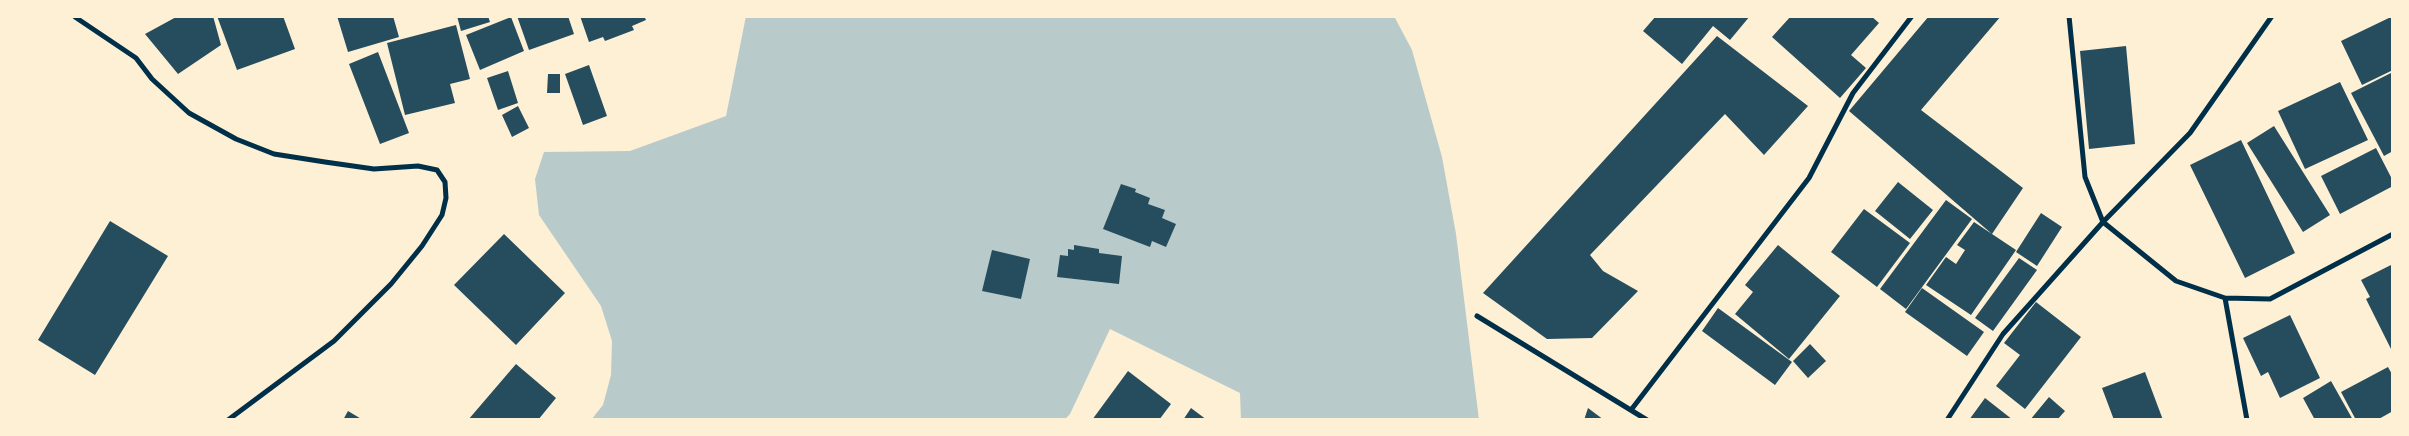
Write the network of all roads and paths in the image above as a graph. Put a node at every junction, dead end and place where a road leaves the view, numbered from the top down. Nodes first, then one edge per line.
1 (79, 16) edge
2 (1912, 16) edge
3 (2069, 16) edge
4 (2272, 16) edge
5 (2104, 222) junction
6 (2393, 234) edge
7 (2225, 298) junction
8 (1477, 316) dead end
9 (1631, 410) junction
10 (228, 420) edge
11 (1648, 420) edge
12 (1947, 420) edge
13 (2247, 420) edge

1 - 10 street
2 - 9 street
3 - 5 street
4 - 5 street
5 - 7 street
5 - 12 street
6 - 7 street
7 - 13 street
8 - 9 street
9 - 11 street

